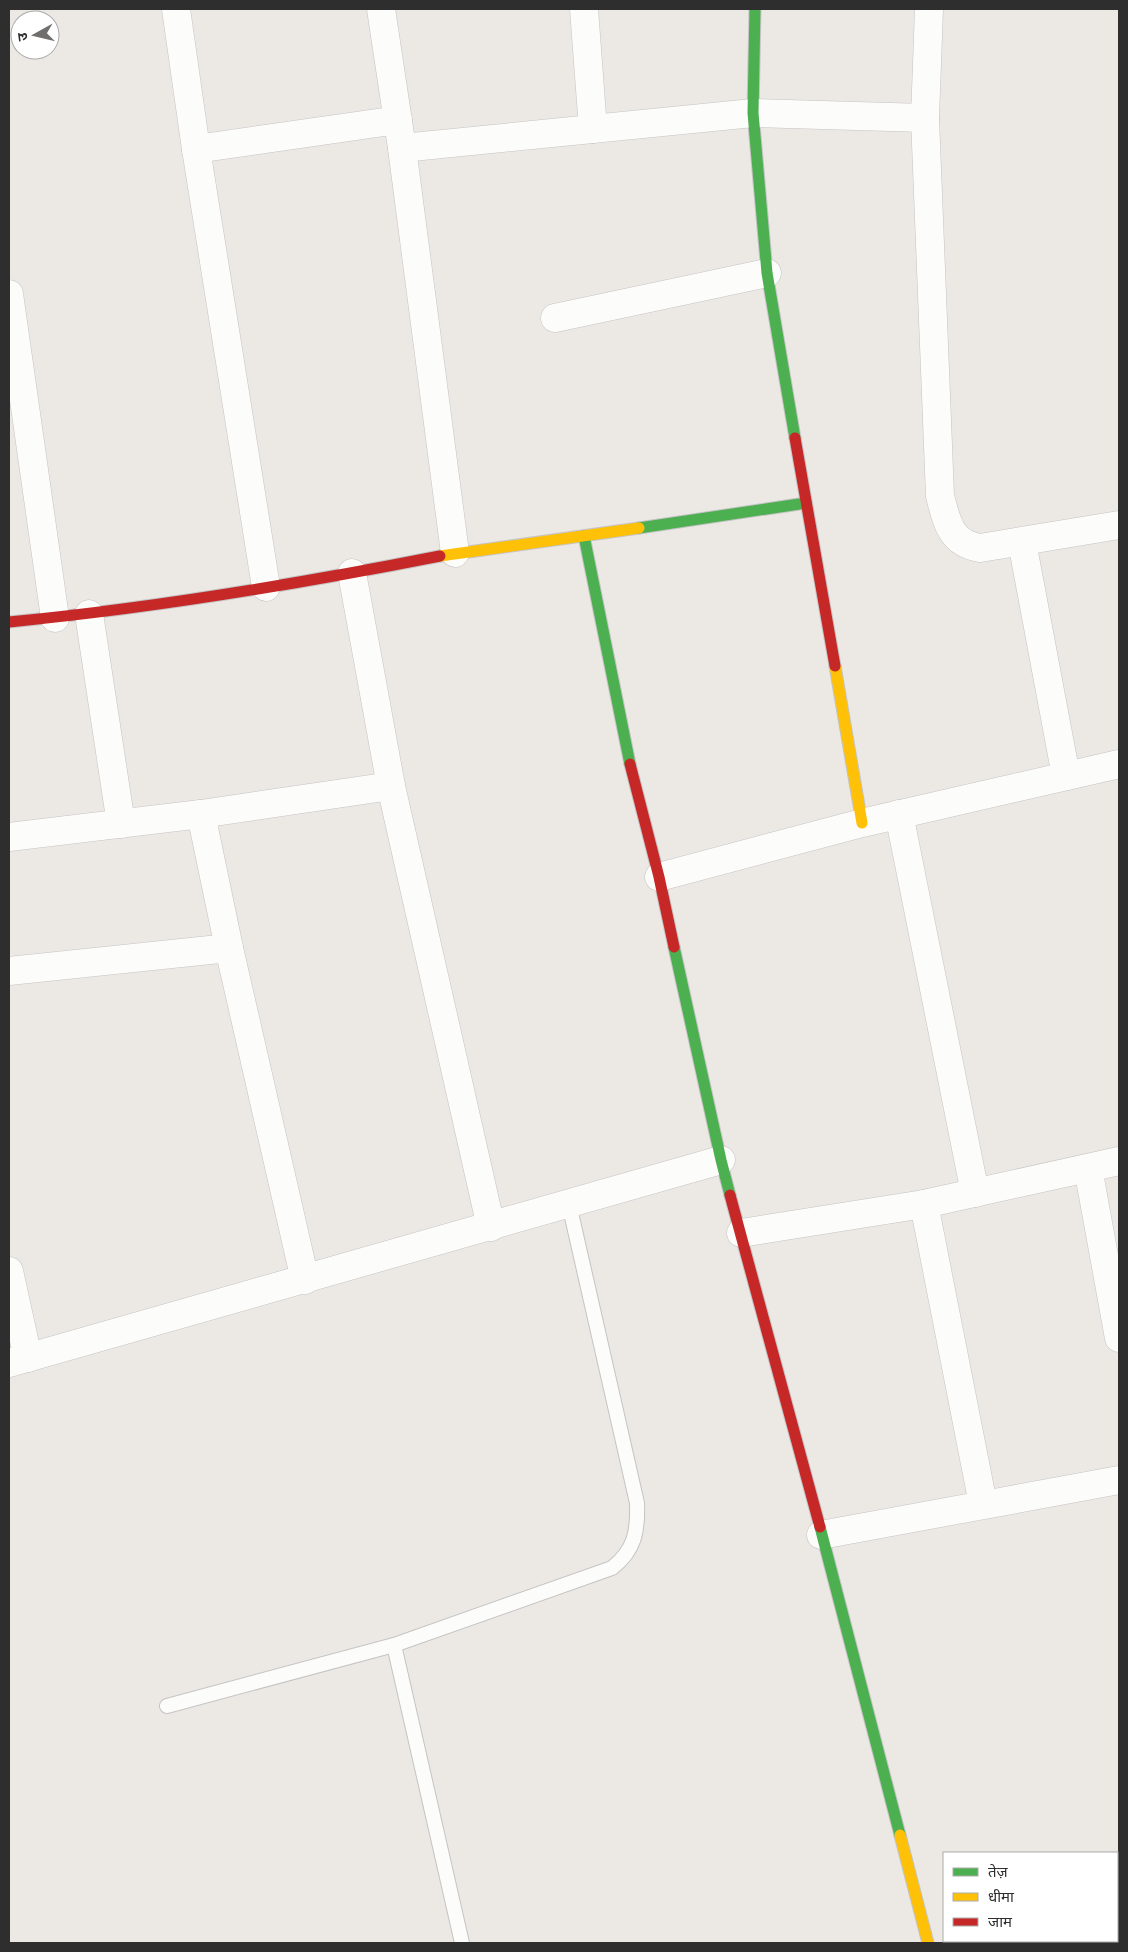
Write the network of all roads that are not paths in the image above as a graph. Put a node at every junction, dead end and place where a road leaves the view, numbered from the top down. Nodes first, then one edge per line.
1 (176, 9) edge
2 (381, 9) edge
3 (584, 9) edge
4 (755, 9) edge
5 (929, 9) edge
6 (753, 113) junction
7 (925, 118) junction
8 (398, 120) junction
9 (593, 129) junction
10 (402, 148) junction
11 (196, 149) junction
12 (768, 273) junction
13 (9, 294) edge
14 (555, 318) dead end
15 (16, 402) edge
16 (806, 503) junction
17 (1119, 525) edge
18 (584, 536) junction
19 (1022, 542) junction
20 (455, 553) junction
21 (352, 573) junction
22 (266, 587) junction
23 (89, 614) junction
24 (55, 618) junction
25 (9, 622) edge
26 (1119, 764) edge
27 (1066, 776) junction
28 (391, 786) junction
29 (201, 814) junction
30 (898, 814) junction
31 (862, 823) junction
32 (121, 824) junction
33 (9, 837) edge
34 (659, 877) junction
35 (229, 948) junction
36 (9, 971) edge
37 (721, 1160) junction
38 (1119, 1161) edge
39 (1088, 1168) junction
40 (974, 1193) junction
41 (569, 1204) junction
42 (924, 1204) junction
43 (492, 1227) junction
44 (741, 1233) junction
45 (9, 1271) edge
46 (305, 1280) junction
47 (1119, 1338) edge
48 (18, 1361) edge
49 (1119, 1480) edge
50 (983, 1504) junction
51 (821, 1534) junction
52 (394, 1645) junction
53 (167, 1706) dead end
54 (462, 1943) edge
55 (928, 1943) edge

1 - 11 street
2 - 8 street
3 - 9 street
4 - 6 street
5 - 7 street
6 - 7 street
6 - 9 street
6 - 12 street
7 - 19 street
8 - 10 street
8 - 11 street
9 - 10 street
10 - 20 street
11 - 22 street
12 - 14 street
12 - 16 street
13 - 15 street
15 - 24 street
16 - 18 street
16 - 31 street
17 - 19 street
18 - 20 street
18 - 34 street
19 - 27 street
20 - 21 street
21 - 22 street
21 - 28 street
22 - 23 street
23 - 24 street
23 - 32 street
24 - 25 street
26 - 27 street
27 - 30 street
28 - 29 street
28 - 43 street
29 - 32 street
29 - 35 street
30 - 31 street
30 - 40 street
31 - 34 street
32 - 33 street
34 - 37 street
35 - 36 street
35 - 46 street
37 - 41 street
37 - 44 street
38 - 39 street
39 - 40 street
39 - 47 street
40 - 42 street
41 - 43 street
41 - 52 lane
42 - 44 street
42 - 50 street
43 - 46 street
44 - 51 street
45 - 48 street
46 - 48 street
49 - 50 street
50 - 51 street
51 - 55 street
52 - 53 lane
52 - 54 lane

